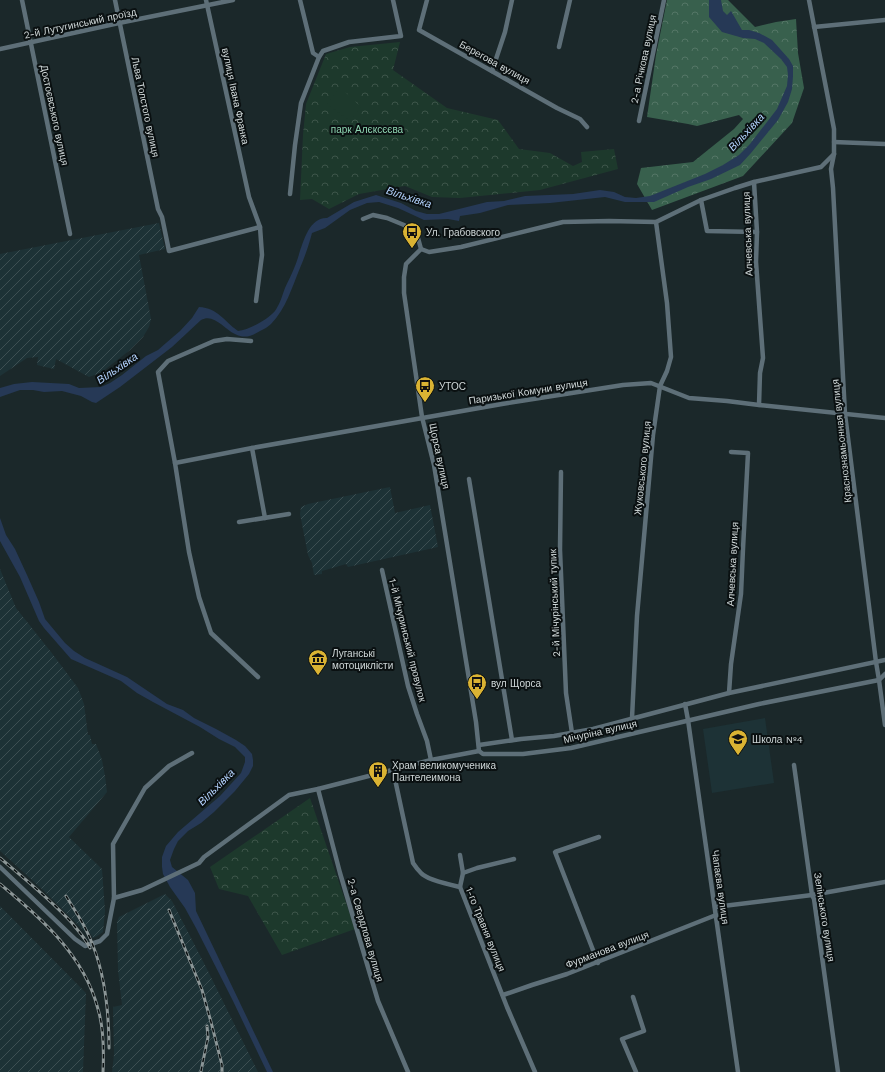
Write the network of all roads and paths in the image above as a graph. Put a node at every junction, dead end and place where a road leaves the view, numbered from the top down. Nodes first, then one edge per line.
1 (22, 0) edge
2 (115, 0) edge
3 (206, 0) edge
4 (233, 0) edge
5 (300, 0) edge
6 (393, 0) edge
7 (427, 0) edge
8 (512, 0) edge
9 (570, 0) edge
10 (664, 0) edge
11 (809, 0) edge
12 (207, 6) junction
13 (885, 20) edge
14 (120, 23) junction
15 (814, 27) junction
16 (31, 43) junction
17 (559, 47) dead end
18 (0, 49) edge
19 (319, 57) junction
20 (492, 71) junction
21 (639, 121) dead end
22 (587, 127) dead end
23 (834, 142) junction
24 (885, 144) edge
25 (834, 154) junction
26 (754, 182) junction
27 (290, 194) dead end
28 (701, 200) junction
29 (363, 219) dead end
30 (656, 222) junction
31 (260, 227) junction
32 (757, 232) junction
33 (70, 234) dead end
34 (421, 249) junction
35 (256, 301) dead end
36 (251, 341) dead end
37 (660, 386) junction
38 (759, 405) junction
39 (845, 414) junction
40 (422, 418) junction
41 (885, 418) edge
42 (252, 448) junction
43 (731, 452) dead end
44 (175, 463) junction
45 (561, 472) dead end
46 (469, 479) dead end
47 (289, 514) dead end
48 (265, 518) junction
49 (239, 522) dead end
50 (382, 570) dead end
51 (885, 660) edge
52 (876, 662) junction
53 (885, 674) edge
54 (258, 677) dead end
55 (879, 680) junction
56 (729, 693) junction
57 (685, 704) junction
58 (632, 718) junction
59 (688, 720) junction
60 (885, 725) edge
61 (572, 733) junction
62 (512, 740) junction
63 (479, 745) junction
64 (479, 751) junction
65 (192, 753) dead end
66 (431, 760) junction
67 (794, 765) dead end
68 (393, 770) junction
69 (318, 789) junction
70 (599, 838) dead end
71 (460, 855) dead end
72 (514, 859) dead end
73 (0, 867) edge
74 (463, 873) junction
75 (885, 882) edge
76 (460, 887) junction
77 (812, 895) junction
78 (114, 898) junction
79 (715, 908) junction
80 (716, 915) junction
81 (598, 963) junction
82 (503, 995) junction
83 (633, 997) dead end
84 (408, 1072) edge
85 (535, 1072) edge
86 (636, 1072) edge
87 (738, 1072) edge
88 (838, 1072) edge

1 - 16 street, Достоєвського вулиця
2 - 14 street, Льва Толстого вулиця
3 - 12 street, вулиця Івана Франка
4 - 12 street, 2-й Лутугинський проїзд
5 - 19 street
6 - 19 street
7 - 20 street, Берегова вулиця
8 - 20 street
9 - 17 street
10 - 21 street, 2-а Річкова вулиця
11 - 15 street, Краснознамьонная вулиця
12 - 14 street, 2-й Лутугинський проїзд
12 - 31 street, вулиця Івана Франка
13 - 15 street
14 - 16 street, 2-й Лутугинський проїзд
14 - 31 street, Льва Толстого вулиця
15 - 23 street, Краснознамьонная вулиця
16 - 18 street, 2-й Лутугинський проїзд
16 - 33 street, Достоєвського вулиця
19 - 27 street
20 - 22 street, Берегова вулиця
23 - 24 street
23 - 25 street, Краснознамьонная вулиця
25 - 26 street
25 - 39 street, Краснознамьонная вулиця
26 - 28 street
26 - 32 street, Алчевська вулиця
28 - 30 street
28 - 32 street
29 - 34 street
30 - 34 street
30 - 37 street, Жуковського вулиця
31 - 35 street, вулиця Івана Франка
32 - 38 street, Алчевська вулиця
34 - 40 street, Щорса вулиця
36 - 44 street
37 - 38 street, Паризької Комуни вулиця
37 - 40 street, Паризької Комуни вулиця
37 - 58 street, Жуковського вулиця
38 - 39 street, Паризької Комуни вулиця
39 - 41 street, Паризької Комуни вулиця
39 - 52 street, Краснознамьонная вулиця
40 - 42 street, Паризької Комуни вулиця
40 - 63 street, Щорса вулиця
42 - 44 street, Паризької Комуни вулиця
42 - 48 street
43 - 56 street, Алчевська вулиця
44 - 54 street
45 - 61 street, 2-й Мічурінський тупик
46 - 62 street
47 - 48 street
48 - 49 street
50 - 66 street, 1-й Мічуринський провулок
51 - 52 street, Мічуріна вулиця
52 - 55 street, Краснознамьонная вулиця
52 - 56 street, Мічуріна вулиця
53 - 55 street
55 - 59 street, Мічуріна вулиця
55 - 60 street, Краснознамьонная вулиця
56 - 57 street, Мічуріна вулиця
57 - 58 street, Мічуріна вулиця
57 - 59 street, Чапаєва вулиця
58 - 61 street, Мічуріна вулиця
59 - 64 street, Мічуріна вулиця
59 - 79 street, Чапаєва вулиця
61 - 62 street, Мічуріна вулиця
62 - 63 street, Мічуріна вулиця
63 - 64 street, Щорса вулиця
64 - 66 street, Мічуріна вулиця
65 - 78 street
66 - 68 street, Мічуріна вулиця
67 - 77 street, Зелінського вулиця
68 - 69 street, Мічуріна вулиця
68 - 76 street, 1-го Травня вулиця
69 - 78 street, Мічуріна вулиця
69 - 84 street, 2-а Свердлова вулиця
70 - 81 street
71 - 74 street
72 - 74 street
73 - 78 street
74 - 76 street
75 - 77 street
76 - 82 street, 1-го Травня вулиця
77 - 79 street
77 - 88 street, Зелінського вулиця
79 - 80 street, Чапаєва вулиця
80 - 81 street, Фурманова вулиця
80 - 87 street, Чапаєва вулиця
81 - 82 street, Фурманова вулиця
82 - 85 street, 1-го Травня вулиця
83 - 86 street

